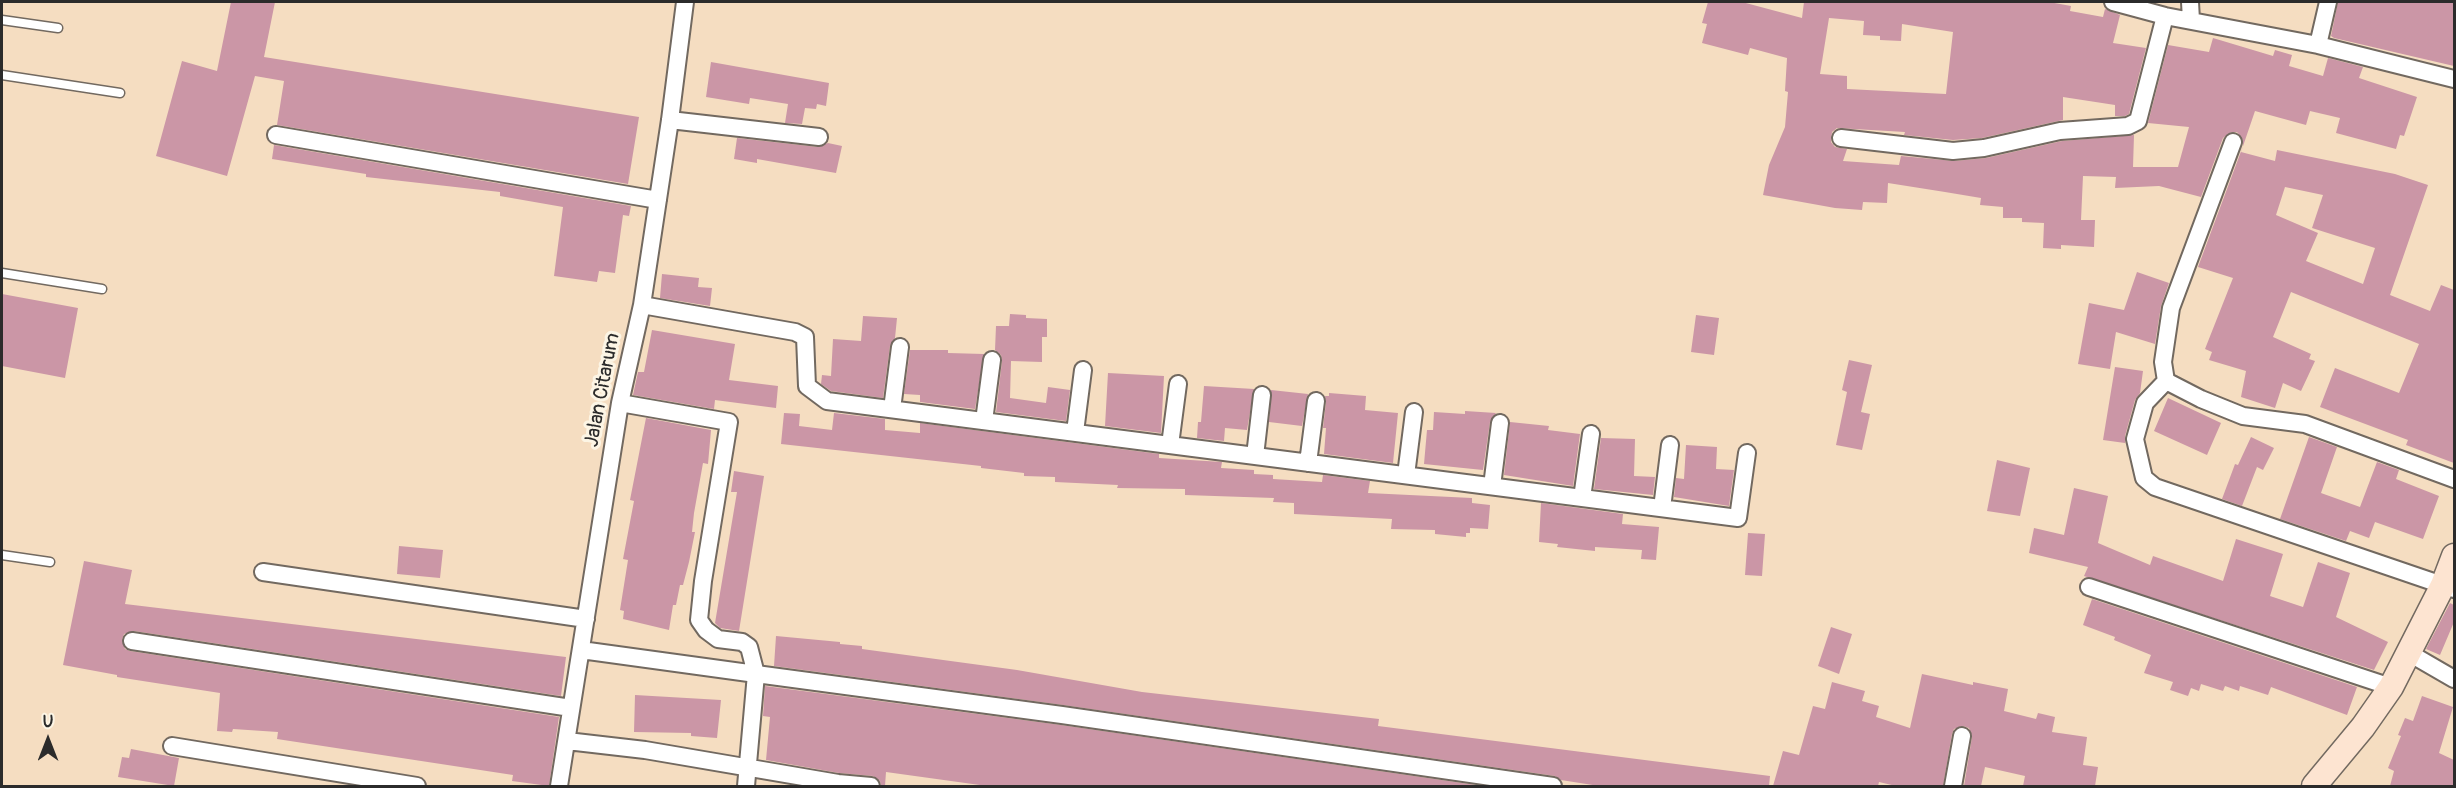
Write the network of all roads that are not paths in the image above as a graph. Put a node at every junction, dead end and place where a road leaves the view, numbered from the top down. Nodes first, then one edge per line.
1 (685, 2) edge
2 (2113, 2) edge
3 (2190, 2) edge
4 (2328, 2) edge
5 (2165, 16) junction
6 (2, 20) edge
7 (2191, 20) junction
8 (58, 28) dead end
9 (2318, 45) junction
10 (2, 75) edge
11 (2454, 79) edge
12 (120, 93) dead end
13 (670, 120) junction
14 (276, 135) dead end
15 (819, 137) dead end
16 (1841, 138) dead end
17 (2233, 142) dead end
18 (658, 200) junction
19 (2, 273) edge
20 (102, 289) dead end
21 (642, 305) junction
22 (900, 346) dead end
23 (992, 360) dead end
24 (1083, 370) dead end
25 (2166, 381) junction
26 (1178, 384) dead end
27 (1262, 395) dead end
28 (1316, 401) dead end
29 (620, 404) junction
30 (892, 409) junction
31 (1414, 412) dead end
32 (984, 421) junction
33 (1500, 423) dead end
34 (1075, 432) junction
35 (1591, 434) dead end
36 (1170, 445) junction
37 (1670, 445) dead end
38 (1747, 453) dead end
39 (1255, 456) junction
40 (1308, 462) junction
41 (1406, 475) junction
42 (2454, 479) edge
43 (1492, 486) junction
44 (1582, 498) junction
45 (1662, 508) junction
46 (2, 555) edge
47 (2454, 556) edge
48 (50, 562) dead end
49 (263, 572) dead end
50 (2089, 587) dead end
51 (2449, 587) edge
52 (586, 619) junction
53 (132, 640) dead end
54 (581, 650) junction
55 (2409, 653) junction
56 (756, 674) junction
57 (2454, 679) edge
58 (2391, 687) junction
59 (571, 708) junction
60 (1962, 736) dead end
61 (567, 741) junction
62 (172, 746) dead end
63 (748, 768) junction
64 (838, 785) edge
65 (417, 786) edge
66 (559, 786) edge
67 (746, 786) edge
68 (871, 786) edge
69 (1553, 786) edge
70 (1953, 786) edge
71 (2314, 786) edge

1 - 13 street, Jalan Citarum
2 - 5 street
3 - 7 street
4 - 9 street
5 - 7 street
5 - 16 street
6 - 8 lane
7 - 9 street
9 - 11 street
10 - 12 lane
13 - 15 street
13 - 18 street, Jalan Citarum
14 - 18 street
17 - 25 street
18 - 21 street, Jalan Citarum
19 - 20 lane
21 - 29 street, Jalan Citarum
21 - 30 street
22 - 30 street
23 - 32 street
24 - 34 street
25 - 42 street
25 - 51 street
26 - 36 street
27 - 39 street
28 - 40 street
29 - 52 street, Jalan Citarum
29 - 56 street
30 - 32 street
31 - 41 street
32 - 34 street
33 - 43 street
34 - 36 street
35 - 44 street
36 - 39 street
37 - 45 street
38 - 45 street
39 - 40 street
40 - 41 street
41 - 43 street
43 - 44 street
44 - 45 street
46 - 48 lane
47 - 51 main road
49 - 52 street
50 - 58 street
51 - 55 main road
52 - 54 street, Jalan Citarum
53 - 59 street
54 - 56 street
54 - 59 street, Jalan Citarum
55 - 57 street
55 - 58 main road
56 - 63 street
56 - 69 street
58 - 71 main road
59 - 61 street, Jalan Citarum
60 - 70 street
61 - 63 street
61 - 66 street, Jalan Citarum
62 - 65 street
63 - 64 street
63 - 67 street
64 - 68 street

